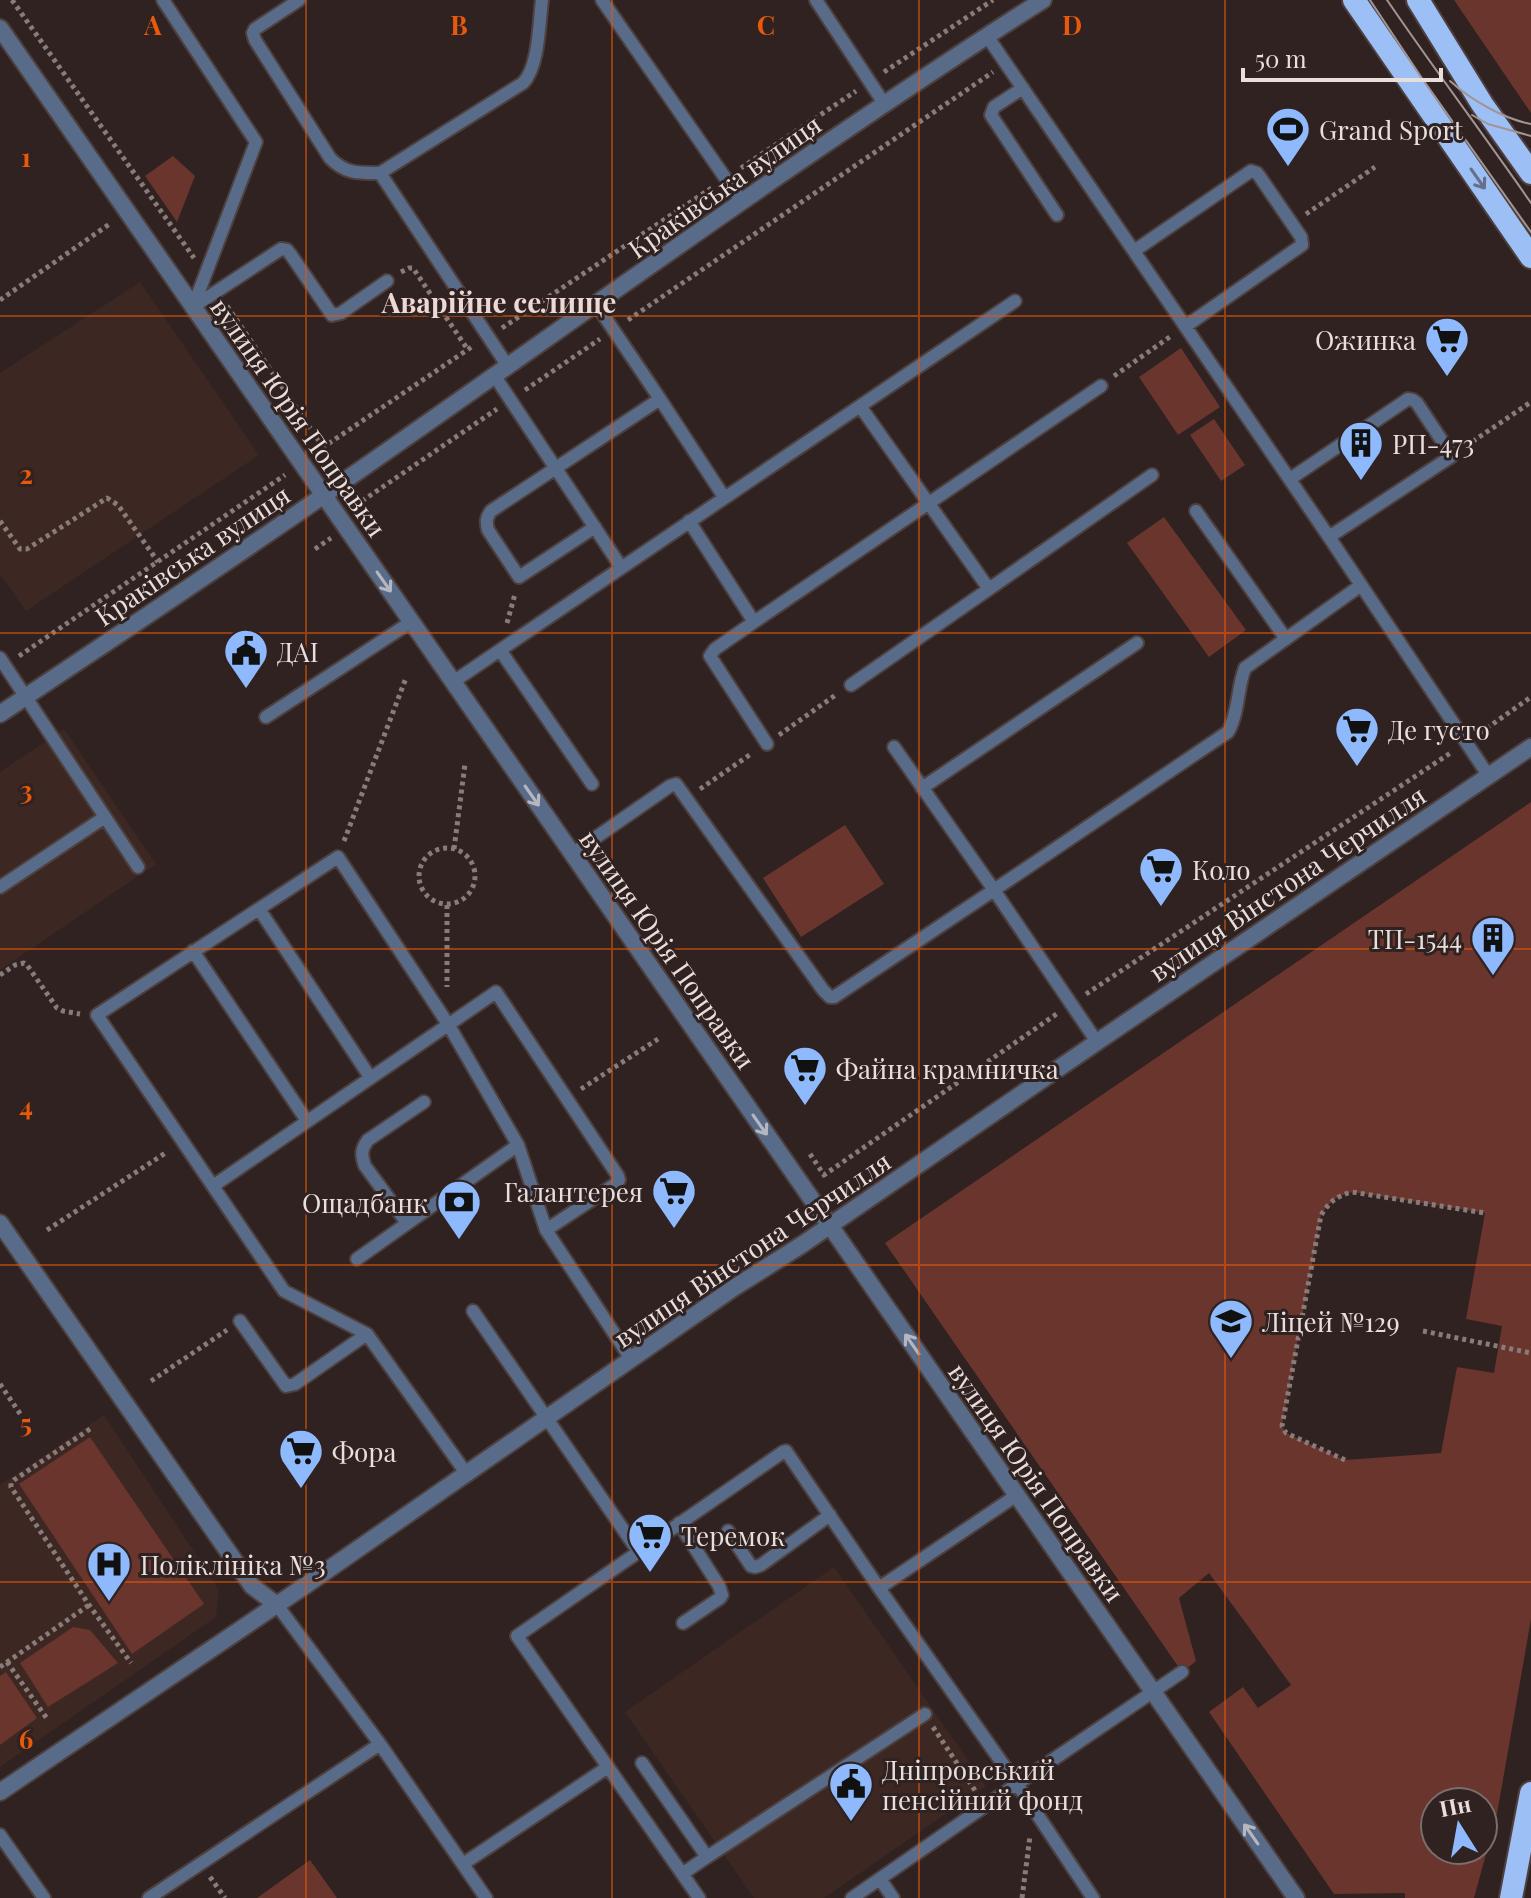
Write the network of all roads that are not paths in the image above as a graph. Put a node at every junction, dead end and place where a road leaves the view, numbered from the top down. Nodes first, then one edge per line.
1 (163, 0) edge
2 (299, 0) edge
3 (542, 0) edge
4 (602, 0) edge
5 (816, 0) edge
6 (1043, 0) edge
7 (1354, 0) edge
8 (1421, 2) edge
9 (0, 28) edge
10 (987, 36) junction
11 (1023, 88) junction
12 (885, 105) junction
13 (380, 173) junction
14 (1531, 173) edge
15 (742, 202) junction
16 (1057, 215) dead end
17 (1134, 251) junction
18 (1531, 257) edge
19 (387, 281) road end
20 (1015, 301) dead end
21 (596, 304) junction
22 (193, 307) junction
23 (1186, 326) junction
24 (500, 370) junction
25 (1101, 386) road end
26 (660, 399) junction
27 (860, 406) junction
28 (556, 468) junction
29 (1152, 475) dead end
30 (1290, 479) junction
31 (324, 495) junction
32 (724, 497) junction
33 (1196, 511) dead end
34 (689, 521) junction
35 (595, 527) junction
36 (1329, 537) junction
37 (621, 567) junction
38 (1360, 586) junction
39 (989, 589) junction
40 (411, 622) junction
41 (754, 622) junction
42 (1286, 639) junction
43 (1137, 643) dead end
44 (500, 650) junction
45 (0, 658) edge
46 (453, 682) junction
47 (851, 685) dead end
48 (27, 696) junction
49 (0, 714) edge
50 (266, 717) dead end
51 (767, 744) dead end
52 (894, 747) dead end
53 (1531, 747) edge
54 (1488, 775) junction
55 (592, 784) dead end
56 (922, 788) junction
57 (105, 817) junction
58 (572, 854) junction
59 (138, 867) dead end
60 (0, 887) edge
61 (994, 890) junction
62 (259, 909) junction
63 (193, 951) junction
64 (448, 1024) junction
65 (1097, 1042) junction
66 (370, 1077) junction
67 (424, 1102) dead end
68 (307, 1121) junction
69 (518, 1145) junction
70 (213, 1186) junction
71 (0, 1223) edge
72 (407, 1223) junction
73 (831, 1225) junction
74 (546, 1230) junction
75 (357, 1259) dead end
76 (473, 1311) dead end
77 (240, 1321) road end
78 (367, 1334) junction
79 (631, 1359) junction
80 (547, 1417) junction
81 (466, 1473) junction
82 (1017, 1495) junction
83 (830, 1515) junction
84 (679, 1523) junction
85 (728, 1531) dead end
86 (638, 1551) junction
87 (879, 1588) junction
88 (277, 1605) junction
89 (683, 1623) dead end
90 (1182, 1672) dead end
91 (1153, 1691) junction
92 (925, 1714) road end
93 (380, 1744) junction
94 (642, 1763) dead end
95 (608, 1767) junction
96 (1017, 1784) junction
97 (0, 1792) edge
98 (1531, 1793) edge
99 (0, 1835) edge
100 (707, 1857) junction
101 (463, 1864) junction
102 (682, 1874) junction
103 (880, 1879) junction
104 (44, 1898) edge
105 (149, 1898) edge
106 (486, 1898) edge
107 (699, 1898) edge
108 (852, 1898) edge
109 (893, 1898) edge
110 (1093, 1898) edge
111 (1296, 1898) edge
112 (1511, 1898) edge

1 - 22 lane
2 - 13 lane
3 - 13 lane
4 - 15 lane
5 - 12 lane
6 - 10 street, Краківська вулиця
7 -> 18 highway
8 - 14 highway
9 - 22 street, вулиця Юрія Поправки
10 - 11 lane
10 - 12 street, Краківська вулиця
11 - 16 lane
11 - 17 lane
12 - 15 street, Краківська вулиця
13 - 24 lane
15 - 21 street, Краківська вулиця
17 - 23 lane
17 - 23 lane
19 - 22 lane
20 - 27 lane
21 - 24 street, Краківська вулиця
21 - 26 lane
22 - 31 street, вулиця Юрія Поправки
23 - 30 lane
24 - 28 lane
24 - 31 street, Краківська вулиця
25 - 41 lane
26 - 28 lane
26 - 32 lane
27 - 32 lane
27 - 39 lane
28 - 35 lane
28 - 35 lane
29 - 39 lane
30 - 36 lane
30 - 36 lane
31 -> 40 street, вулиця Юрія Поправки
31 - 48 street, Краківська вулиця
32 - 34 lane
33 - 42 lane
34 - 37 lane
34 - 41 lane
35 - 37 lane
36 - 38 lane
37 - 44 lane
38 - 42 lane
38 - 54 lane
39 - 47 lane
40 - 46 street, вулиця Юрія Поправки
40 - 50 lane
41 - 51 lane
42 - 61 lane
43 - 56 lane
44 - 46 lane
44 - 55 lane
45 - 48 lane
46 -> 58 street, вулиця Юрія Поправки
48 - 49 street, Краківська вулиця
48 - 57 lane
52 - 56 lane
53 - 54 street, вулиця Вінстона Черчилля
54 - 65 street, вулиця Вінстона Черчилля
56 - 61 lane
57 - 59 lane
57 - 60 lane
58 - 61 lane
58 -> 73 street, вулиця Юрія Поправки
61 - 65 lane
62 - 63 lane
62 - 64 lane
62 - 66 lane
63 - 68 lane
63 - 70 lane
64 - 66 lane
64 - 69 lane
64 - 74 lane
65 - 73 street, вулиця Вінстона Черчилля
66 - 68 lane
67 - 72 lane
68 - 70 lane
69 - 72 lane
69 - 74 lane
70 - 78 lane
71 - 88 street
72 - 75 lane
73 - 79 street, вулиця Вінстона Черчилля
82 -> 73 street, вулиця Юрія Поправки
74 - 79 lane
76 - 80 lane
77 - 78 lane
78 - 81 lane
79 - 80 street, вулиця Вінстона Черчилля
80 - 81 street, вулиця Вінстона Черчилля
80 - 86 lane
81 - 88 street, вулиця Вінстона Черчилля
82 - 87 lane
82 - 91 street, вулиця Юрія Поправки
83 - 84 lane
83 - 85 lane
83 - 87 lane
84 - 86 lane
84 - 89 lane
86 - 95 lane
87 - 96 lane
88 - 93 lane
88 - 97 street, вулиця Вінстона Черчилля
90 - 91 lane
91 - 96 lane
111 -> 91 street, вулиця Юрія Поправки
92 - 100 lane
93 - 101 lane
93 - 105 lane
94 - 100 lane
95 - 101 lane
95 - 102 lane
96 - 103 lane
96 - 110 lane
98 - 112 highway
99 - 104 lane
100 - 102 lane
101 - 106 lane
102 - 107 lane
103 - 108 lane
103 - 109 lane

